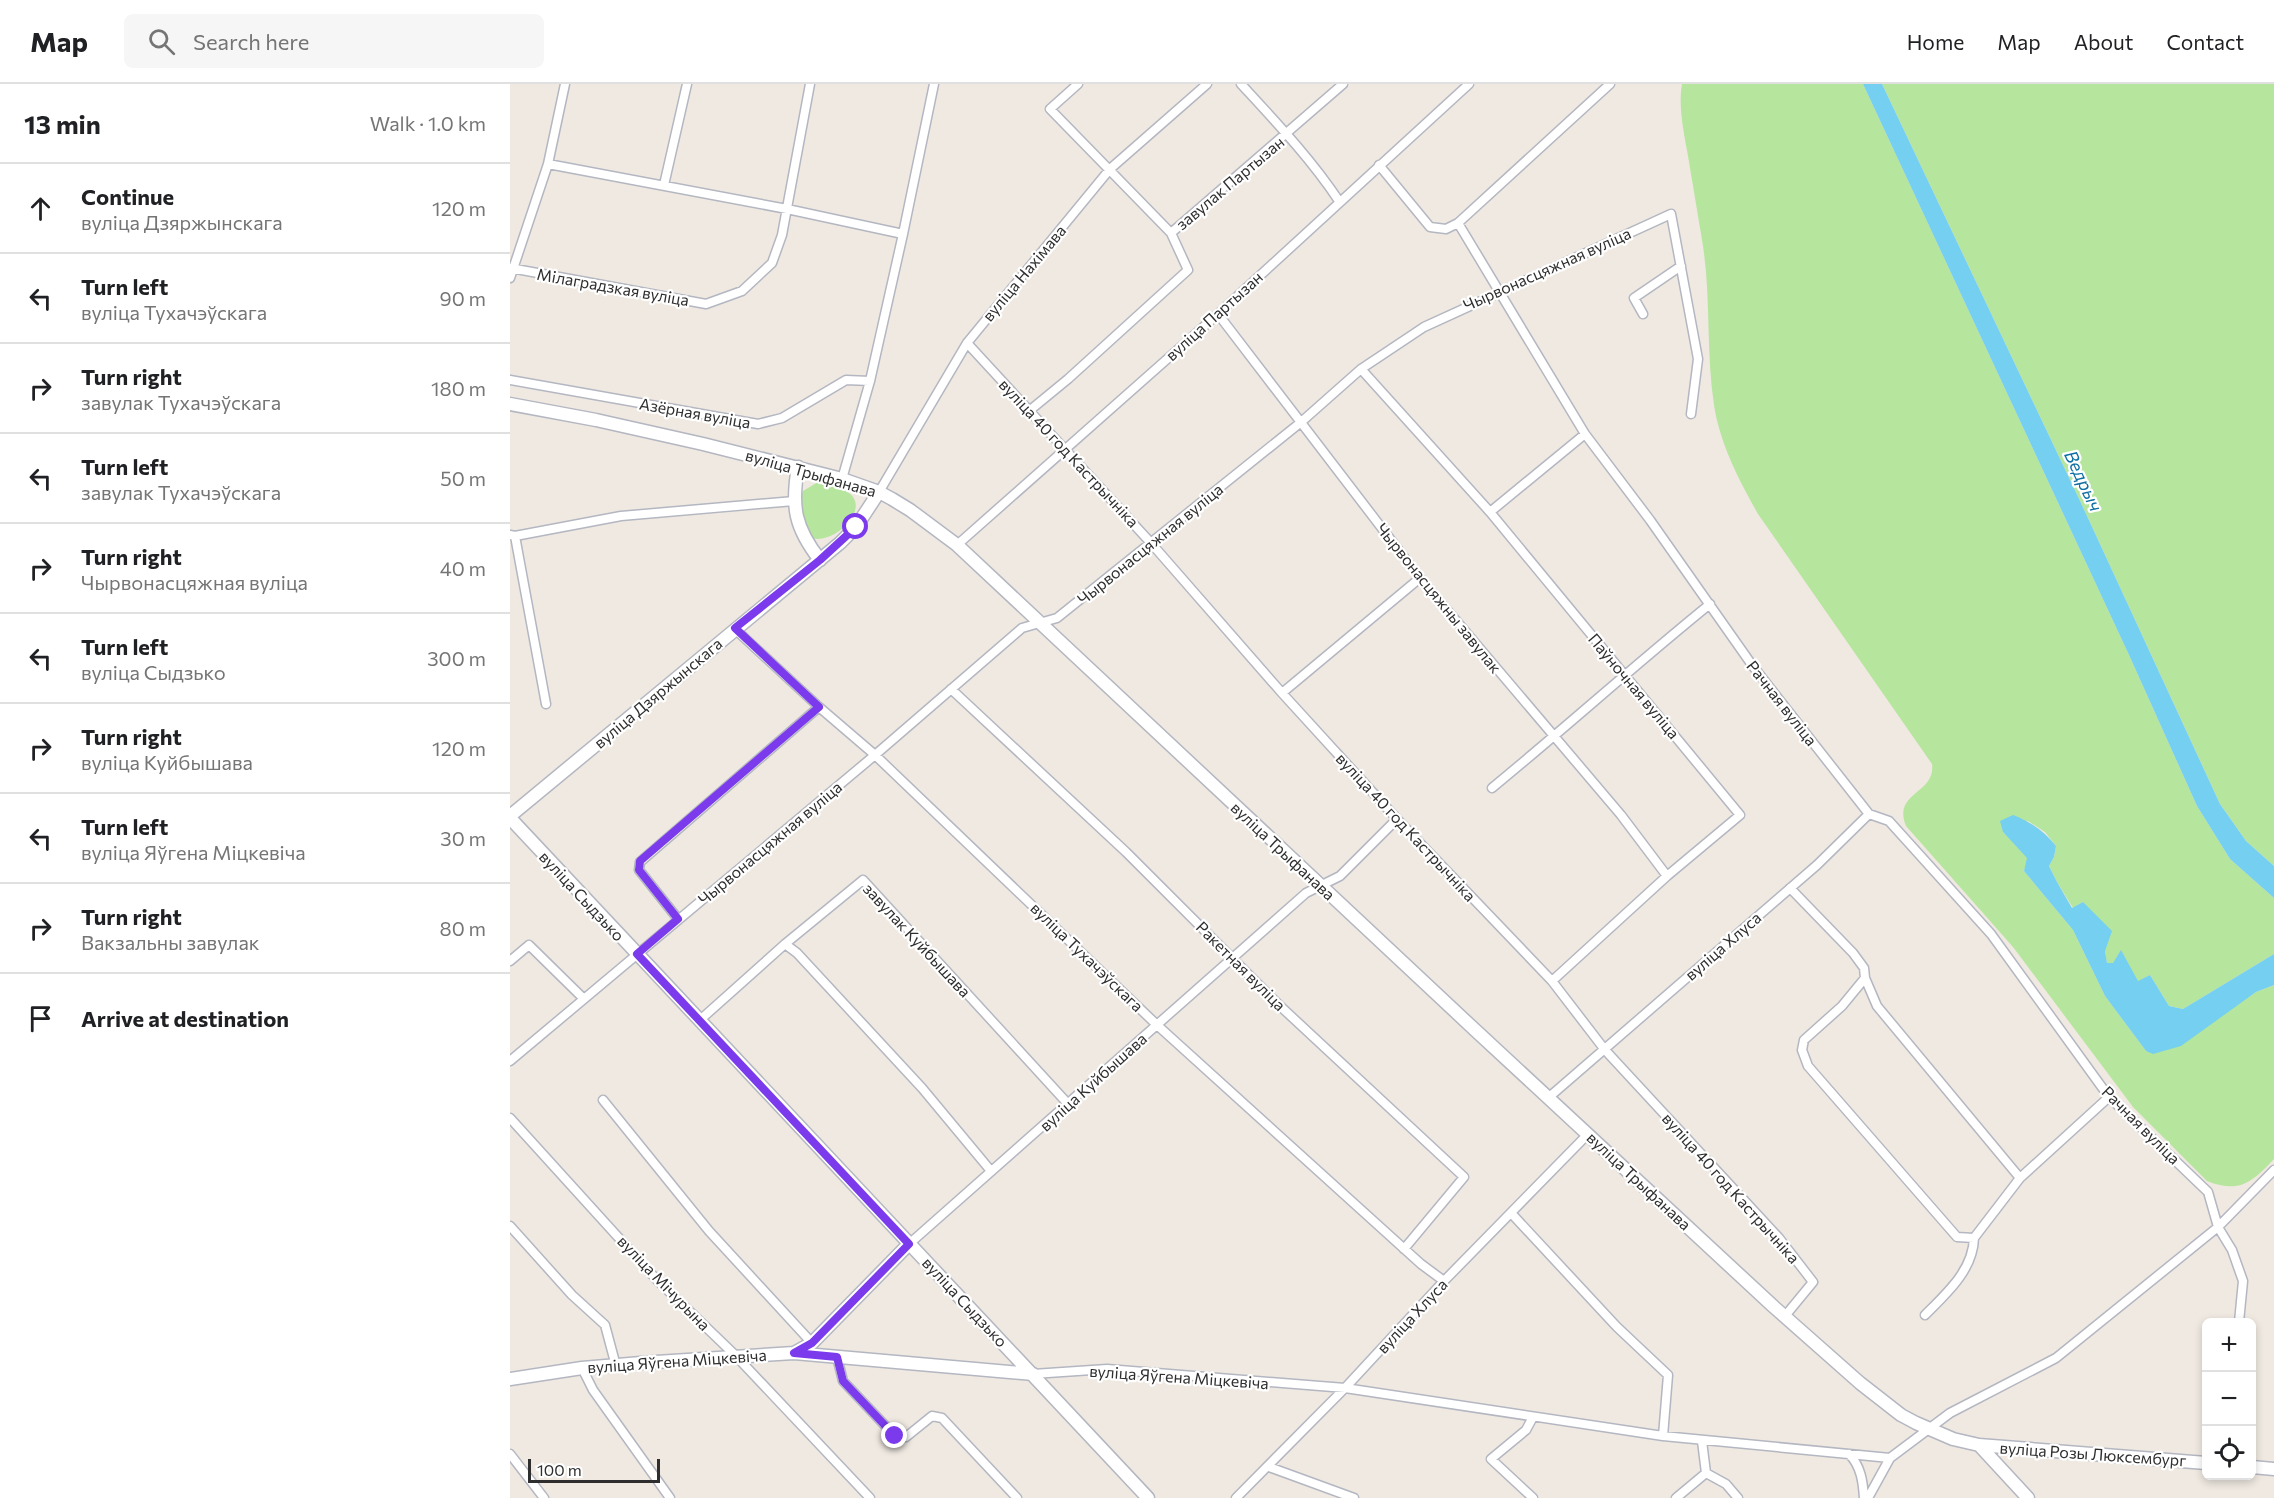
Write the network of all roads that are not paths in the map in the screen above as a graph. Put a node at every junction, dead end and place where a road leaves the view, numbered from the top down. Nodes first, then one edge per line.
1 (565, 84) edge
2 (687, 84) edge
3 (810, 84) edge
4 (934, 84) edge
5 (1078, 84) edge
6 (1207, 84) edge
7 (1241, 84) edge
8 (1343, 84) edge
9 (1469, 84) edge
10 (1610, 84) edge
11 (1287, 134) junction
12 (548, 164) junction
13 (1379, 165) junction
14 (1110, 169) junction
15 (664, 185) junction
16 (1340, 201) junction
17 (787, 209) junction
18 (1458, 223) junction
19 (1171, 233) junction
20 (903, 234) junction
21 (1681, 266) junction
22 (511, 271) edge
23 (1500, 291) junction
24 (1218, 314) junction
25 (1643, 314) dead end
26 (967, 343) junction
27 (1361, 369) junction
28 (510, 380) edge
29 (870, 381) junction
30 (510, 404) edge
31 (1029, 411) junction
32 (1691, 414) dead end
33 (1300, 423) junction
34 (1585, 434) junction
35 (1066, 448) junction
36 (798, 467) junction
37 (842, 479) junction
38 (879, 492) junction
39 (794, 501) junction
40 (1490, 512) junction
41 (513, 535) edge
42 (1151, 543) junction
43 (957, 545) junction
44 (820, 560) junction
45 (1419, 578) junction
46 (1710, 604) junction
47 (1040, 622) junction
48 (735, 628) junction
49 (1624, 674) junction
50 (951, 689) junction
51 (1282, 693) junction
52 (546, 704) dead end
53 (819, 707) junction
54 (1554, 736) junction
55 (875, 755) junction
56 (1492, 788) dead end
57 (1869, 814) junction
58 (510, 817) edge
59 (1397, 819) junction
60 (1667, 876) junction
61 (1320, 886) junction
62 (1790, 888) junction
63 (678, 919) junction
64 (785, 944) junction
65 (637, 954) junction
66 (1233, 957) junction
67 (510, 961) edge
68 (1865, 978) junction
69 (1552, 981) junction
70 (584, 999) junction
71 (699, 1020) junction
72 (1157, 1025) junction
73 (1605, 1050) junction
74 (510, 1060) edge
75 (2109, 1097) junction
76 (1548, 1098) junction
77 (603, 1100) dead end
78 (1069, 1105) junction
79 (510, 1118) edge
80 (1588, 1134) junction
81 (2274, 1170) edge
82 (991, 1171) junction
83 (2020, 1178) junction
84 (1511, 1213) junction
85 (510, 1226) edge
86 (2218, 1227) junction
87 (1974, 1238) junction
88 (909, 1244) junction
89 (1404, 1249) junction
90 (1444, 1281) junction
91 (1925, 1315) dead end
92 (1785, 1316) junction
93 (2239, 1318) edge
94 (812, 1343) junction
95 (794, 1353) junction
96 (735, 1355) junction
97 (837, 1357) junction
98 (616, 1366) junction
99 (582, 1368) junction
100 (1033, 1374) junction
101 (510, 1379) edge
102 (1345, 1388) junction
103 (1533, 1417) junction
104 (1929, 1429) junction
105 (1663, 1436) junction
106 (1702, 1441) junction
107 (1979, 1445) junction
108 (510, 1454) edge
109 (1849, 1454) junction
110 (1890, 1458) junction
111 (2202, 1463) edge
112 (1269, 1467) junction
113 (2256, 1467) edge
114 (2274, 1469) edge
115 (1706, 1473) junction
116 (544, 1498) edge
117 (670, 1498) edge
118 (870, 1498) edge
119 (1017, 1498) edge
120 (1148, 1498) edge
121 (1236, 1498) edge
122 (1354, 1498) edge
123 (1533, 1498) edge
124 (1676, 1498) edge
125 (1738, 1498) edge
126 (1866, 1498) edge
127 (2028, 1498) edge

1 - 12 street
2 - 15 street
3 - 17 street, Мілаградзкая вуліца
4 - 20 street
5 - 14 street
6 - 14 street, вуліца Нахімава
7 - 11 street
8 - 11 street, завулак Партызан
9 - 13 street, вуліца Партызан
10 - 18 street
11 - 16 street
11 - 19 street, завулак Партызан
12 - 15 street
12 - 22 street
13 - 16 street, вуліца Партызан
13 - 18 street
14 - 19 street
14 - 26 street, вуліца Нахімава
15 - 17 street
16 - 24 street, вуліца Партызан
17 - 20 street
17 - 22 street, Мілаградзкая вуліца
18 - 23 street, Рачная вуліца
19 - 31 street, завулак Партызан
20 - 29 street
21 - 23 street, Чырвонасцяжная вуліца
21 - 25 street
21 - 32 street, Чырвонасцяжная вуліца
23 - 27 street, Чырвонасцяжная вуліца
23 - 34 street, Рачная вуліца
24 - 33 street, Чырвонасцяжны завулак
24 - 35 street, вуліца Партызан
26 - 31 street, вуліца 40 год Кастрычніка
26 - 38 street, вуліца Нахімава
27 - 33 street, Чырвонасцяжная вуліца
27 - 40 street, Паўночная вуліца
28 - 29 street, Азёрная вуліца
29 - 37 street
30 - 36 street, вуліца Трыфанава
31 - 35 street, вуліца 40 год Кастрычніка
33 - 42 street, Чырвонасцяжная вуліца
33 - 45 street, Чырвонасцяжны завулак
34 - 40 street
34 - 46 street, Рачная вуліца
35 - 42 street, вуліца 40 год Кастрычніка
35 - 43 street, вуліца Партызан
36 - 37 street, вуліца Трыфанава
36 - 39 street
37 - 38 street, вуліца Трыфанава
38 - 43 street, вуліца Трыфанава
38 - 44 street, вуліца Дзяржынскага
39 - 41 street
39 - 44 street
40 - 49 street, Паўночная вуліца
41 - 52 street
42 - 47 street, Чырвонасцяжная вуліца
42 - 51 street, вуліца 40 год Кастрычніка
43 - 47 street, вуліца Трыфанава
44 - 48 street, вуліца Дзяржынскага
45 - 51 street
45 - 54 street, Чырвонасцяжны завулак
46 - 49 street
46 - 57 street, Рачная вуліца
47 - 50 street, Чырвонасцяжная вуліца
47 - 61 street, вуліца Трыфанава
48 - 53 street, вуліца Тухачэўскага
48 - 58 street, вуліца Дзяржынскага
49 - 54 street
49 - 60 street, Паўночная вуліца
50 - 55 street, Чырвонасцяжная вуліца
50 - 66 street, Ракетная вуліца
51 - 59 street, вуліца 40 год Кастрычніка
53 - 55 street, вуліца Тухачэўскага
53 - 63 street
54 - 56 street
54 - 60 street, Чырвонасцяжны завулак
55 - 63 street, Чырвонасцяжная вуліца
55 - 72 street, вуліца Тухачэўскага
57 - 62 street, вуліца Хлуса
57 - 75 street, Рачная вуліца
58 - 65 street, вуліца Сыдзько
59 - 61 street, вуліца Куйбышава
59 - 69 street, вуліца 40 год Кастрычніка
60 - 69 street, Паўночная вуліца
61 - 66 street, вуліца Куйбышава
61 - 76 street, вуліца Трыфанава
62 - 68 street
62 - 73 street, вуліца Хлуса
63 - 65 street, Чырвонасцяжная вуліца
64 - 71 street, завулак Куйбышава
64 - 78 street, завулак Куйбышава
64 - 82 street
65 - 70 street, Чырвонасцяжная вуліца
65 - 71 street, вуліца Сыдзько
66 - 72 street, вуліца Куйбышава
66 - 89 street, Ракетная вуліца
67 - 70 street
68 - 83 street
68 - 87 street
69 - 73 street, вуліца 40 год Кастрычніка
70 - 74 street, Чырвонасцяжная вуліца
71 - 88 street, вуліца Сыдзько
72 - 78 street, вуліца Куйбышава
72 - 89 street, вуліца Тухачэўскага
73 - 76 street, вуліца Хлуса
73 - 92 street, вуліца 40 год Кастрычніка
75 - 83 street
75 - 86 street, Рачная вуліца
76 - 80 street, вуліца Трыфанава
77 - 94 street
78 - 82 street, вуліца Куйбышава
79 - 96 street, вуліца Мічурына
80 - 84 street, вуліца Хлуса
80 - 92 street, вуліца Трыфанава
81 - 86 street
82 - 88 street, вуліца Куйбышава
83 - 87 street
84 - 90 street, вуліца Хлуса
84 - 105 street
85 - 98 street
86 - 93 street
86 - 104 street
87 - 91 street
88 - 94 street, вуліца Куйбышава
88 - 100 street, вуліца Сыдзько
89 - 90 street, вуліца Тухачэўскага
90 - 102 street, вуліца Хлуса
92 - 104 street, вуліца Трыфанава
94 - 95 street, вуліца Куйбышава
95 - 96 street, вуліца Яўгена Міцкевіча
95 - 97 street, вуліца Яўгена Міцкевіча
96 - 98 street, вуліца Яўгена Міцкевіча
96 - 118 street, вуліца Мічурына
97 - 100 street, вуліца Яўгена Міцкевіча
97 - 119 street
98 - 99 street, вуліца Яўгена Міцкевіча
99 - 101 street, вуліца Яўгена Міцкевіча
99 - 117 street
100 - 102 street, вуліца Яўгена Міцкевіча
100 - 120 street, вуліца Сыдзько
102 - 103 street, вуліца Яўгена Міцкевіча
102 - 112 street, вуліца Хлуса
103 - 105 street, вуліца Яўгена Міцкевіча
103 - 123 street
104 - 107 street, вуліца Трыфанава
104 - 110 street
105 - 106 street, вуліца Яўгена Міцкевіча
106 - 109 street, вуліца Яўгена Міцкевіча
106 - 115 street
107 - 111 street, вуліца Розы Люксембург
107 - 127 street
108 - 116 street
109 - 110 street, вуліца Яўгена Міцкевіча
109 - 126 street
110 - 126 street
112 - 121 street, вуліца Хлуса
112 - 122 street
113 - 114 street
115 - 124 street
115 - 125 street

